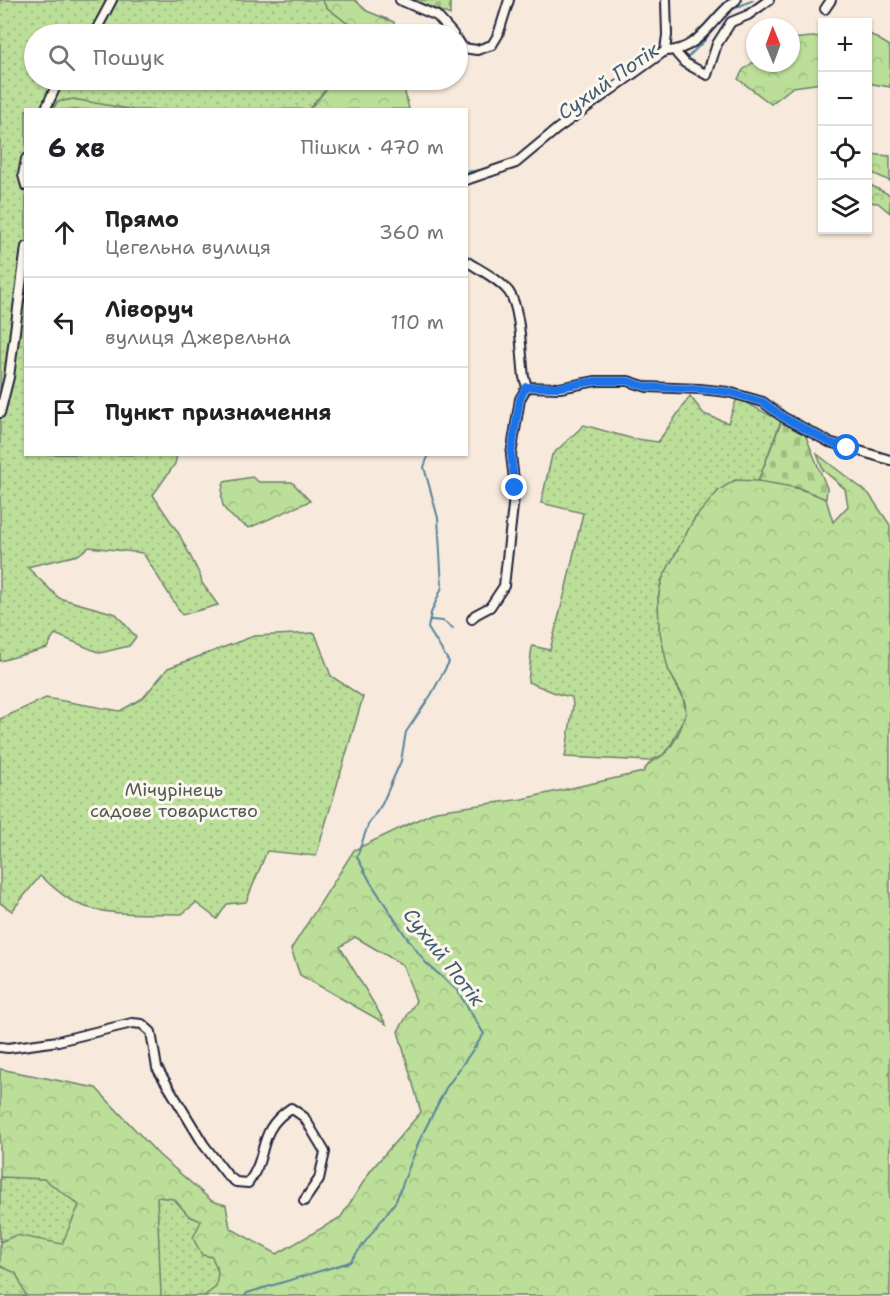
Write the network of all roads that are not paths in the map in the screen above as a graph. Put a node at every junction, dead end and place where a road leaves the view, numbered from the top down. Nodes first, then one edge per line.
1 (112, 0) edge
2 (400, 0) edge
3 (509, 0) edge
4 (666, 0) edge
5 (736, 0) edge
6 (769, 0) edge
7 (831, 0) edge
8 (825, 9) dead end
9 (99, 24) edge
10 (444, 24) edge
11 (468, 49) edge
12 (665, 51) junction
13 (677, 54) dead end
14 (54, 90) edge
15 (46, 108) edge
16 (468, 179) edge
17 (24, 262) edge
18 (468, 262) edge
19 (526, 387) junction
20 (0, 413) edge
21 (890, 460) edge
22 (472, 619) dead end
23 (0, 1047) edge
24 (304, 1201) dead end

1 - 9 street
2 - 10 street
3 - 11 street
4 - 12 street
5 - 12 street
6 - 13 street
7 - 8 street
12 - 16 street
14 - 15 street
17 - 20 street
18 - 19 street
19 - 21 street
19 - 22 street
23 - 24 street

